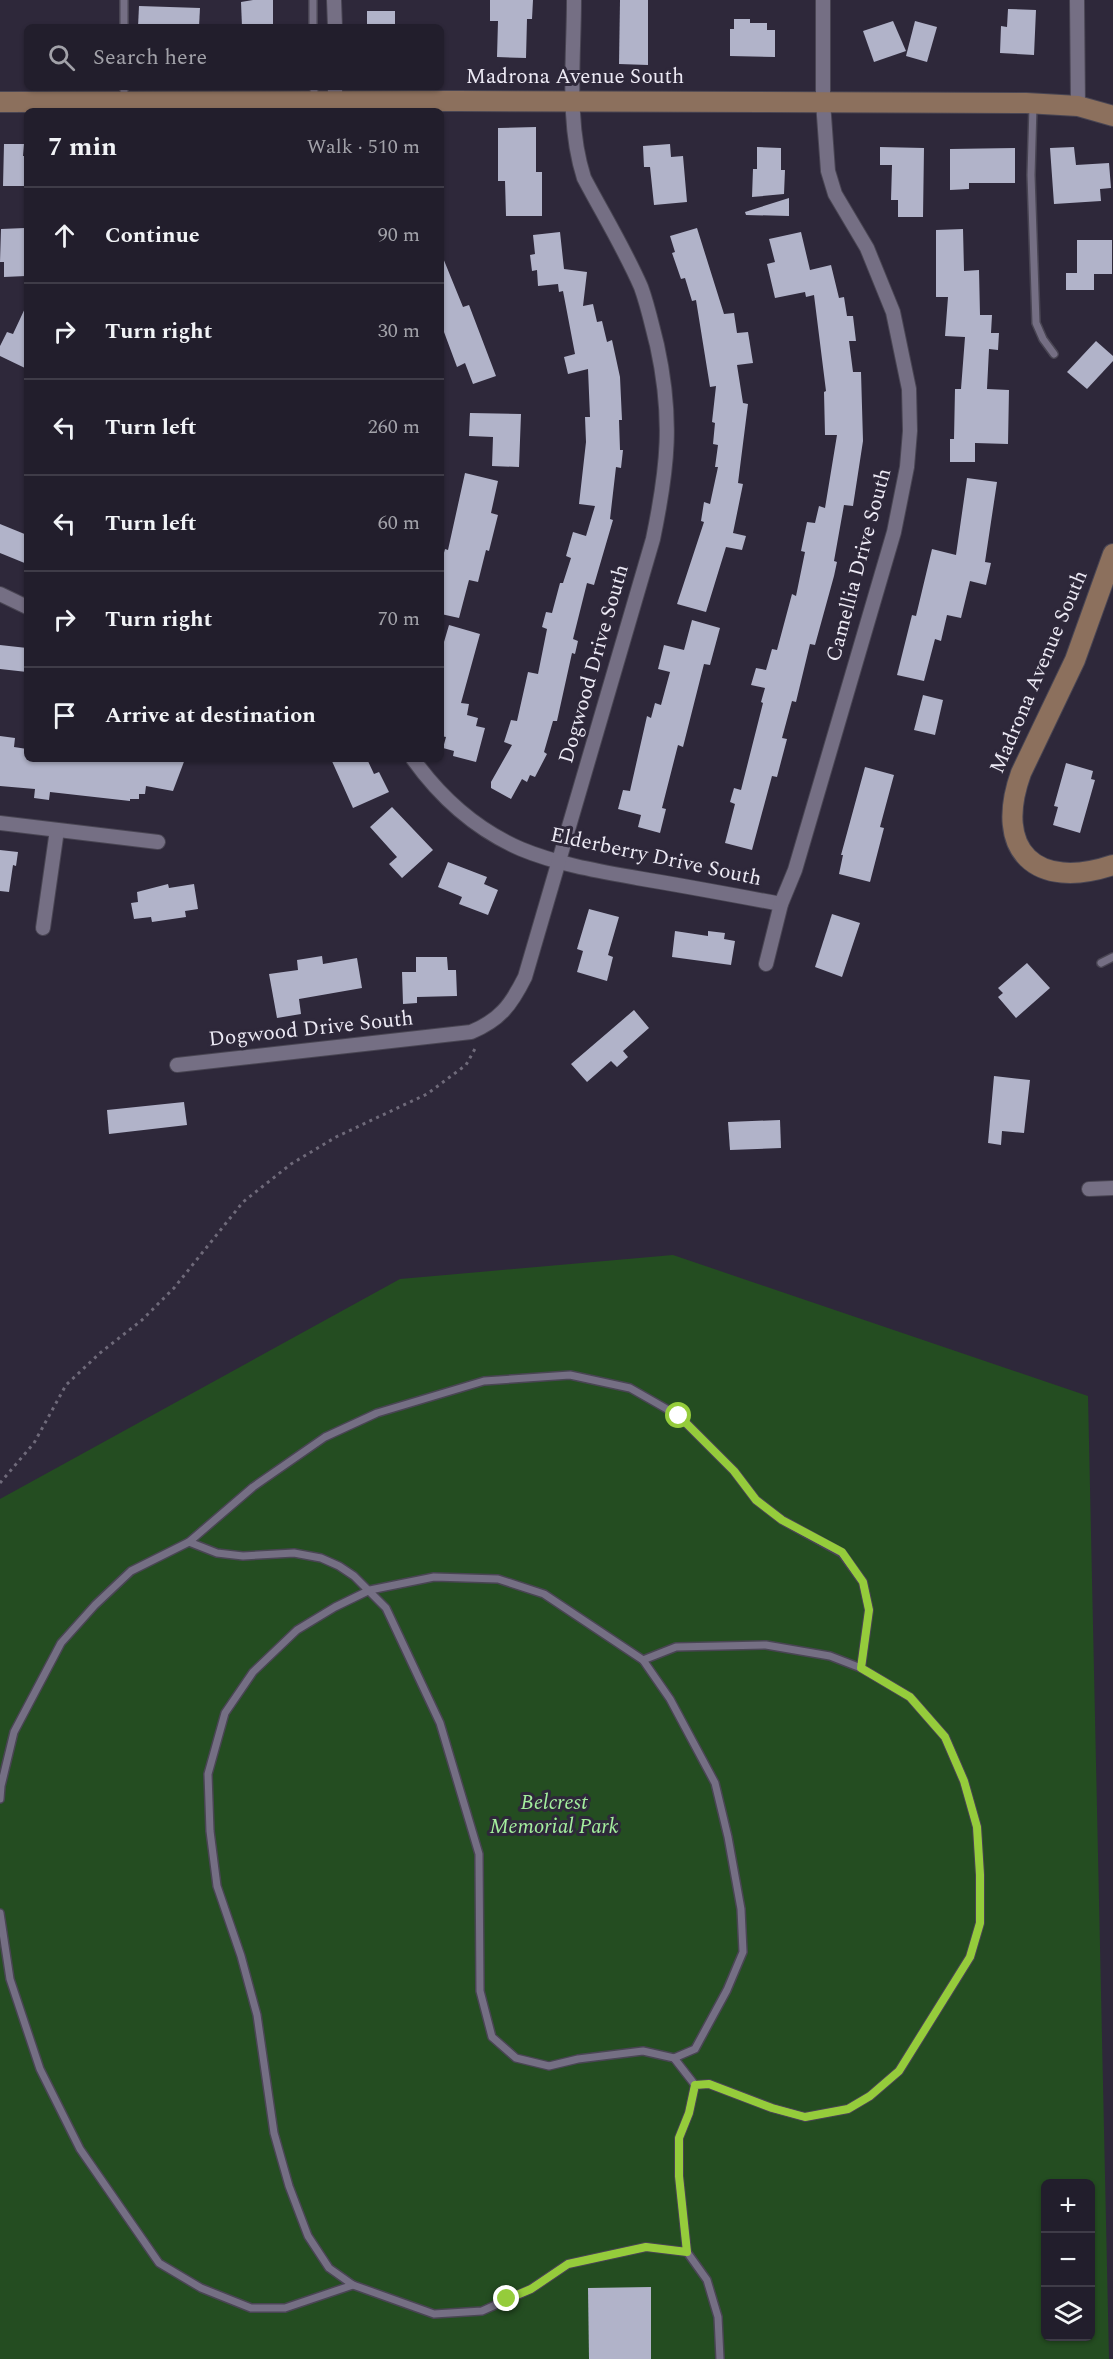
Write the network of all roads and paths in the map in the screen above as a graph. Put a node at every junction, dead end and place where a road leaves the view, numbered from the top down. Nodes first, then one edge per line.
1 (124, 0) edge
2 (313, 0) edge
3 (334, 0) edge
4 (574, 0) edge
5 (824, 0) edge
6 (1077, 0) edge
7 (124, 24) edge
8 (313, 24) edge
9 (334, 24) edge
10 (124, 95) edge
11 (314, 95) edge
12 (335, 100) edge
13 (574, 101) junction
14 (0, 102) edge
15 (823, 102) junction
16 (1034, 104) junction
17 (1078, 106) junction
18 (166, 107) edge
19 (1113, 116) edge
20 (1054, 354) dead end
21 (1113, 554) edge
22 (0, 594) edge
23 (24, 606) edge
24 (415, 762) edge
25 (0, 823) edge
26 (57, 830) junction
27 (158, 842) dead end
28 (558, 860) junction
29 (1113, 866) edge
30 (781, 904) junction
31 (43, 928) dead end
32 (1113, 957) edge
33 (1101, 963) dead end
34 (766, 964) dead end
35 (489, 1025) junction
36 (177, 1065) dead end
37 (1113, 1188) edge
38 (1089, 1189) dead end
39 (0, 1483) edge
40 (189, 1542) junction
41 (370, 1590) junction
42 (643, 1660) junction
43 (861, 1668) junction
44 (0, 1799) edge
45 (0, 1913) edge
46 (674, 2058) junction
47 (695, 2085) junction
48 (687, 2252) junction
49 (353, 2285) junction
50 (720, 2359) edge

1 - 7 lane
2 - 8 lane
3 - 9 street
4 - 13 street, Dogwood Drive South
5 - 15 street, Camellia Drive South
6 - 17 street
10 - 14 main road, Madrona Avenue South
10 - 18 main road, Madrona Avenue South
11 - 12 main road, Madrona Avenue South
11 - 18 main road, Madrona Avenue South
12 - 13 main road, Madrona Avenue South
13 - 15 main road, Madrona Avenue South
13 - 28 street, Dogwood Drive South
15 - 16 main road, Madrona Avenue South
15 - 30 street, Camellia Drive South
16 - 17 main road, Madrona Avenue South
16 - 20 lane
17 - 19 main road, Madrona Avenue South
21 - 29 main road, Madrona Avenue South
22 - 23 street
24 - 28 street, Elderberry Drive South
25 - 26 street
26 - 27 street
26 - 31 street
28 - 30 street, Elderberry Drive South
28 - 35 street, Dogwood Drive South
30 - 34 street, Camellia Drive South
32 - 33 lane
35 - 36 street, Dogwood Drive South
35 - 39 path
37 - 38 street
40 - 41 lane
40 - 43 lane
40 - 44 lane
41 - 42 lane
41 - 46 lane
41 - 49 lane
42 - 43 lane
42 - 46 lane
43 - 47 lane
45 - 49 lane
46 - 47 lane
47 - 48 lane
48 - 49 lane
48 - 50 lane

